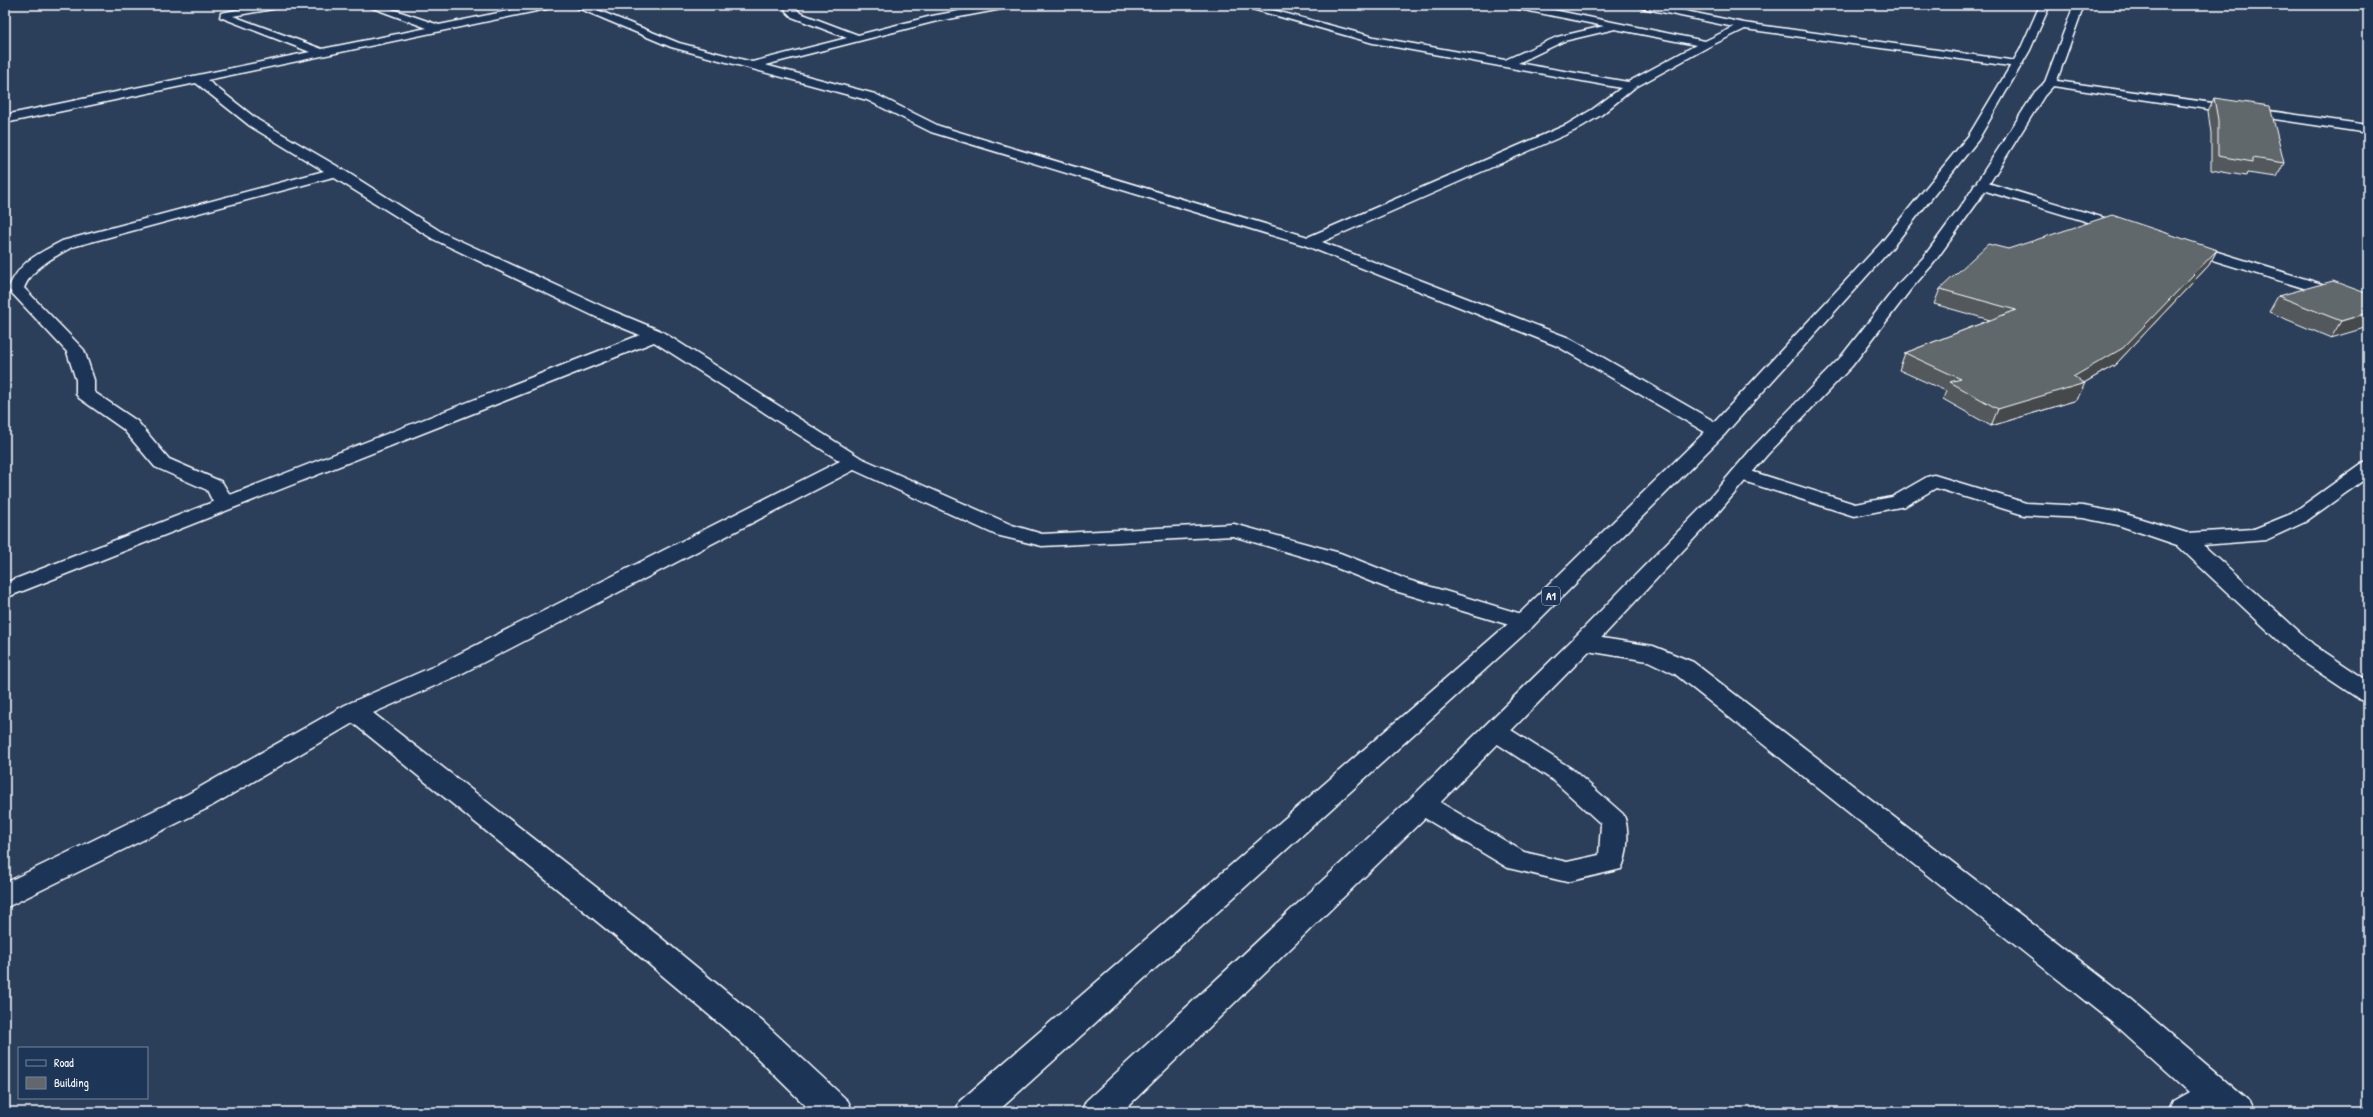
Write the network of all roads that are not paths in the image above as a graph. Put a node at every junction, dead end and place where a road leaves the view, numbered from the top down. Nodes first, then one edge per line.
1 (278, 5) edge
2 (370, 5) edge
3 (551, 5) edge
4 (576, 5) edge
5 (789, 5) edge
6 (1007, 5) edge
7 (1242, 5) edge
8 (1514, 5) edge
9 (1642, 5) edge
10 (2045, 5) edge
11 (2079, 5) edge
12 (2364, 5) edge
13 (2368, 5) edge
14 (1620, 26) junction
15 (1744, 26) junction
16 (441, 29) junction
17 (858, 39) junction
18 (1706, 44) junction
19 (322, 53) junction
20 (1506, 64) junction
21 (2017, 64) junction
22 (753, 65) junction
23 (197, 78) junction
24 (2050, 83) junction
25 (1630, 86) junction
26 (5, 119) edge
27 (2368, 129) edge
28 (337, 172) junction
29 (1981, 185) junction
30 (2142, 234) edge
31 (1309, 242) junction
32 (2173, 243) edge
33 (2368, 306) edge
34 (655, 335) junction
35 (1717, 432) junction
36 (854, 462) junction
37 (2368, 468) edge
38 (1741, 474) junction
39 (225, 505) junction
40 (2185, 540) junction
41 (5, 591) edge
42 (1524, 622) junction
43 (1583, 643) junction
44 (2368, 693) edge
45 (354, 711) junction
46 (1495, 731) junction
47 (1422, 804) junction
48 (5, 896) edge
49 (2227, 1103) edge
50 (836, 1112) edge
51 (972, 1112) edge
52 (1098, 1112) edge
53 (2185, 1112) edge

1 - 19 main road
2 - 16 main road
3 - 16 main road
4 - 22 main road
5 - 17 main road
6 - 17 main road
7 - 20 main road
8 - 14 main road
9 - 15 main road
10 - 21 main road, A1
11 - 24 main road
12 - 13 main road
14 - 18 main road
14 - 20 main road
15 - 18 main road
15 - 21 main road
16 - 19 main road
17 - 22 main road
18 - 25 main road
19 - 23 main road
20 - 25 main road
21 - 35 main road, A1
22 - 31 main road
23 - 26 main road
23 - 28 main road
24 - 27 main road
24 - 29 main road
25 - 31 main road
28 - 34 main road
28 - 39 main road
29 - 30 main road
29 - 38 main road
31 - 35 main road
32 - 33 main road
34 - 36 main road
34 - 39 main road
35 - 42 main road, A1
36 - 42 main road
36 - 45 main road
37 - 40 main road
38 - 40 main road
38 - 43 main road
39 - 41 main road
40 - 44 main road
42 - 51 main road, A1
43 - 46 main road
43 - 49 main road
45 - 48 main road
45 - 50 main road
46 - 47 main road
46 - 47 lane
47 - 52 main road
49 - 53 main road

